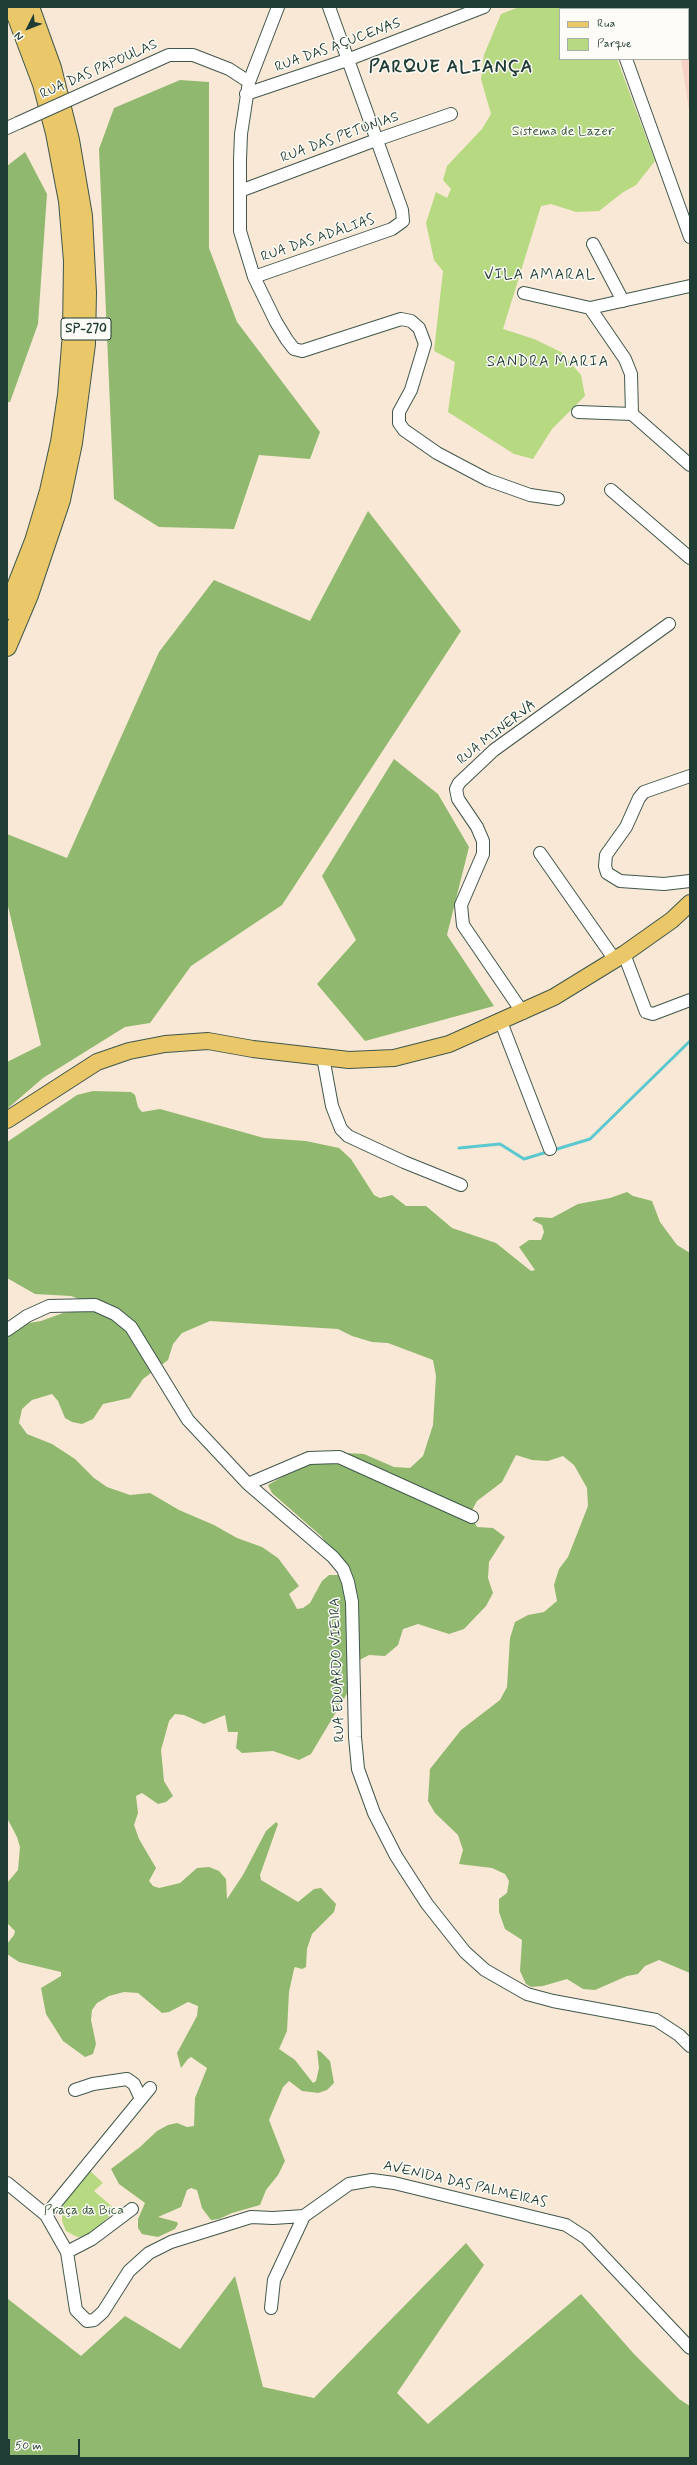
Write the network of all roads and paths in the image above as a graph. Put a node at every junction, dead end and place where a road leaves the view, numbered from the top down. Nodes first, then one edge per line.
1 (13, 7) edge
2 (30, 7) edge
3 (278, 7) edge
4 (329, 7) edge
5 (484, 7) edge
6 (347, 60) junction
7 (626, 60) edge
8 (249, 82) junction
9 (246, 94) junction
10 (451, 114) dead end
11 (13, 126) edge
12 (376, 140) junction
13 (240, 191) junction
14 (679, 204) junction
15 (690, 210) edge
16 (690, 237) edge
17 (593, 244) dead end
18 (254, 277) junction
19 (690, 286) edge
20 (524, 293) dead end
21 (623, 301) junction
22 (590, 308) junction
23 (578, 412) dead end
24 (632, 414) junction
25 (690, 465) edge
26 (611, 490) dead end
27 (558, 499) dead end
28 (690, 558) edge
29 (7, 610) edge
30 (669, 624) dead end
31 (7, 647) edge
32 (690, 776) edge
33 (540, 853) dead end
34 (690, 881) edge
35 (690, 903) edge
36 (620, 957) junction
37 (690, 1000) edge
38 (523, 1013) junction
39 (502, 1022) junction
40 (323, 1058) junction
41 (7, 1120) edge
42 (550, 1149) dead end
43 (461, 1185) dead end
44 (7, 1330) edge
45 (248, 1484) junction
46 (472, 1517) dead end
47 (690, 2046) edge
48 (150, 2088) dead end
49 (75, 2090) dead end
50 (141, 2100) junction
51 (7, 2183) edge
52 (132, 2209) dead end
53 (46, 2215) junction
54 (304, 2216) junction
55 (67, 2252) junction
56 (271, 2308) dead end
57 (690, 2348) edge

1 - 29 highway, SP-270
2 - 31 highway, SP-270
3 - 8 street
4 - 6 street
5 - 6 street, RUA DAS AÇUCENAS
6 - 9 street, RUA DAS AÇUCENAS
6 - 12 street
7 - 14 street
8 - 9 street
8 - 11 street, RUA DAS PAPOULAS, bridge
9 - 13 street
10 - 12 street, RUA DAS PETUNIAS
12 - 13 street, RUA DAS PETUNIAS
12 - 18 street, RUA DAS ADÁLIAS
13 - 18 street
14 - 15 street
14 - 16 street
17 - 21 street
18 - 27 street
19 - 21 street
20 - 22 street
21 - 22 street
22 - 24 street
23 - 24 street
24 - 25 street
26 - 28 street
30 - 38 street, RUA MINERVA
32 - 34 street
33 - 36 street
35 - 36 main road
36 - 37 street
36 - 38 main road
38 - 39 main road
39 - 40 main road
39 - 42 street
40 - 41 main road
40 - 43 street
44 - 45 street, RUA EDUARDO VIEIRA
45 - 46 street
45 - 47 street, RUA EDUARDO VIEIRA
48 - 50 street
49 - 50 street
50 - 53 street
51 - 53 street
52 - 55 street
53 - 55 street
54 - 55 street
54 - 56 street
54 - 57 street, AVENIDA DAS PALMEIRAS

